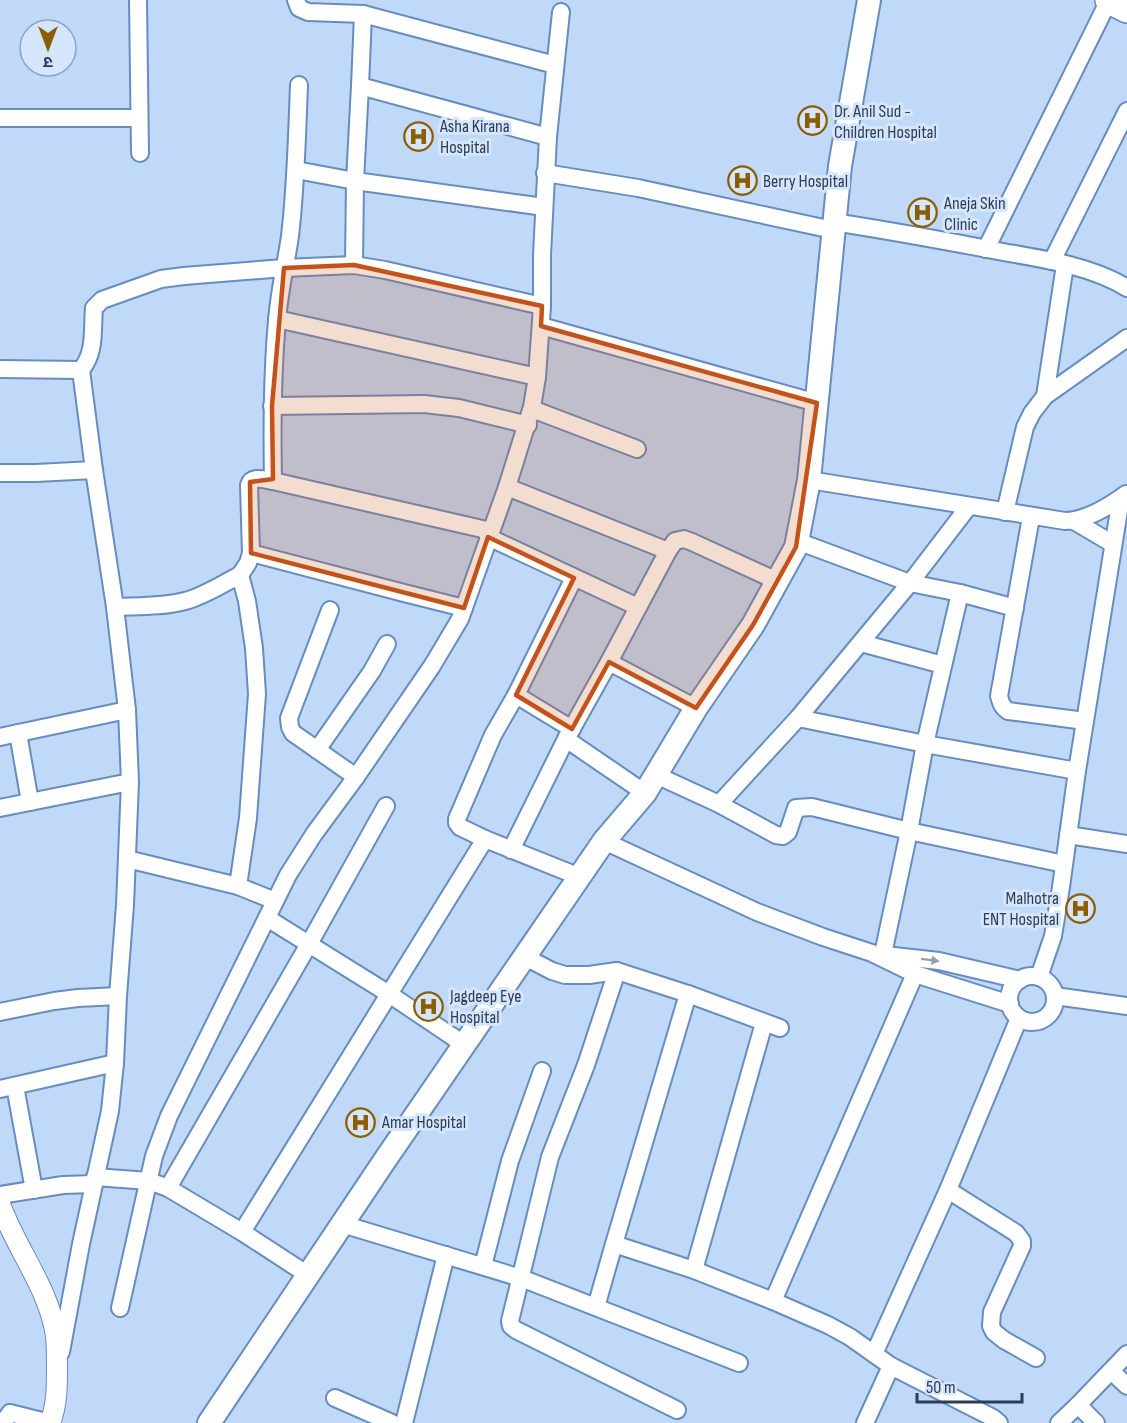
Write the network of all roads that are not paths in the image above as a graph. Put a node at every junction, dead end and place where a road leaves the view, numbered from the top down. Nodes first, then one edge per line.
1 (138, 0) edge
2 (296, 0) edge
3 (869, 0) edge
4 (882, 0) edge
5 (1109, 0) edge
6 (1127, 9) edge
7 (561, 12) dead end
8 (363, 14) junction
9 (860, 51) junction
10 (555, 65) junction
11 (299, 85) dead end
12 (360, 86) junction
13 (1127, 111) edge
14 (0, 118) edge
15 (140, 118) junction
16 (548, 137) junction
17 (140, 153) dead end
18 (296, 170) junction
19 (545, 173) junction
20 (355, 181) junction
21 (544, 207) junction
22 (834, 226) junction
23 (986, 249) junction
24 (1058, 263) junction
25 (354, 265) junction
26 (284, 268) junction
27 (1127, 288) edge
28 (542, 306) junction
29 (277, 319) junction
30 (541, 326) junction
31 (1127, 338) edge
32 (0, 369) edge
33 (81, 370) junction
34 (537, 377) junction
35 (1045, 396) junction
36 (817, 403) junction
37 (272, 406) junction
38 (530, 417) junction
39 (637, 450) dead end
40 (94, 470) junction
41 (0, 473) edge
42 (809, 480) junction
43 (273, 481) junction
44 (507, 487) junction
45 (1124, 496) edge
46 (969, 506) junction
47 (1005, 512) junction
48 (1031, 517) junction
49 (1074, 521) junction
50 (490, 534) junction
51 (798, 541) junction
52 (1113, 544) junction
53 (668, 551) junction
54 (251, 553) junction
55 (240, 575) junction
56 (574, 578) junction
57 (777, 581) junction
58 (910, 583) junction
59 (960, 593) junction
60 (115, 607) junction
61 (638, 607) junction
62 (464, 608) junction
63 (1015, 608) junction
64 (330, 610) dead end
65 (861, 643) junction
66 (387, 644) dead end
67 (609, 662) junction
68 (943, 665) junction
69 (516, 695) junction
70 (696, 708) junction
71 (128, 710) junction
72 (798, 718) junction
73 (1085, 721) junction
74 (18, 733) junction
75 (569, 734) junction
76 (0, 737) edge
77 (925, 744) junction
78 (317, 750) junction
79 (1077, 771) junction
80 (356, 777) junction
81 (130, 782) junction
82 (650, 784) junction
83 (30, 802) junction
84 (718, 804) junction
85 (386, 806) dead end
86 (0, 808) edge
87 (909, 831) junction
88 (1068, 835) junction
89 (484, 839) junction
90 (604, 842) junction
91 (1127, 844) edge
92 (511, 850) junction
93 (127, 859) junction
94 (1064, 864) junction
95 (580, 877) junction
96 (238, 886) junction
97 (275, 901) junction
98 (267, 918) junction
99 (309, 944) junction
100 (878, 954) junction
101 (525, 957) junction
102 (617, 972) junction
103 (915, 974) junction
104 (1040, 977) junction
105 (1020, 980) junction
106 (389, 994) junction
107 (688, 994) junction
108 (118, 996) junction
109 (1055, 996) junction
110 (1127, 1006) edge
111 (1014, 1011) junction
112 (0, 1012) edge
113 (465, 1045) junction
114 (115, 1063) junction
115 (542, 1071) dead end
116 (7, 1087) edge
117 (95, 1180) junction
118 (149, 1181) junction
119 (168, 1188) junction
120 (34, 1190) junction
121 (948, 1190) junction
122 (0, 1195) edge
123 (0, 1204) edge
124 (342, 1224) junction
125 (242, 1232) junction
126 (614, 1244) junction
127 (446, 1255) junction
128 (483, 1266) junction
129 (694, 1270) junction
130 (308, 1275) junction
131 (521, 1278) junction
132 (773, 1301) junction
133 (596, 1307) junction
134 (120, 1308) dead end
135 (874, 1354) junction
136 (1127, 1354) edge
137 (1036, 1358) dead end
138 (739, 1363) dead end
139 (891, 1366) junction
140 (1111, 1371) junction
141 (57, 1376) junction
142 (1127, 1386) edge
143 (335, 1398) dead end
144 (1078, 1406) junction
145 (677, 1410) dead end
146 (54, 1419) edge
147 (3, 1423) edge
148 (209, 1423) edge
149 (392, 1423) edge
150 (404, 1423) edge
151 (865, 1423) edge
152 (999, 1423) edge
153 (1059, 1423) edge
154 (1096, 1423) edge

1 - 15 street
2 - 8 street
3 - 9 main road
4 - 9 main road
5 - 6 highway
5 - 23 street
7 - 10 street
8 - 10 street
8 - 12 street
9 - 22 main road
10 - 16 street
11 - 18 street
12 - 16 street
12 - 20 street
13 - 24 street
14 - 15 street
15 - 17 street
16 - 19 street
18 - 20 street
18 - 26 street
19 - 21 street
19 - 22 street
20 - 21 street
20 - 25 street
21 - 28 street
22 - 23 street
22 - 36 main road
23 - 24 street
24 - 27 street
24 - 35 street
25 - 26 street
25 - 28 street
26 - 29 street
26 - 33 street
28 - 30 street
29 - 34 street
29 - 37 street
30 - 34 street
30 - 36 street
31 - 35 street
32 - 33 street
33 - 40 street
34 - 38 street
35 - 47 street
36 - 42 main road
37 - 38 street
37 - 43 street
38 - 39 street
38 - 44 street
40 - 41 street
40 - 60 street
42 - 46 street
42 - 51 main road
43 - 50 street
43 - 54 street
44 - 50 street
44 - 53 street
45 - 49 street
45 - 52 street
46 - 47 street
46 - 58 street
47 - 48 street
48 - 49 street
48 - 63 street
49 - 52 street
50 - 56 street
50 - 62 street
51 - 57 main road
51 - 58 street
52 - 73 street
53 - 57 street
53 - 61 street
54 - 55 street
54 - 62 street
55 - 60 street
55 - 96 street
56 - 61 street
56 - 69 street
57 - 70 main road
58 - 59 street
58 - 65 street
59 - 63 street
59 - 68 street
60 - 71 street
61 - 67 street
62 - 80 street
63 - 73 street
64 - 78 street
65 - 68 street
65 - 72 street
66 - 78 street
67 - 70 street
67 - 75 street
68 - 77 street
69 - 75 street
69 - 89 street
70 - 82 main road
71 - 74 street
71 - 81 street
72 - 77 street
72 - 84 street
73 - 79 street
74 - 76 street
74 - 83 street
75 - 82 street
75 - 92 street
77 - 79 street
77 - 87 street
78 - 80 street
79 - 88 street
80 - 97 street
81 - 83 street
81 - 93 street
82 - 84 street
82 - 90 main road
83 - 86 street
84 - 87 street
85 - 99 street
87 - 94 street
87 - 100 street
88 - 91 street
88 - 94 street
89 - 92 street
89 - 106 street
90 - 95 main road
90 - 100 street
92 - 95 street
93 - 96 street
93 - 108 street
94 - 104 street
95 - 101 main road
96 - 97 street
97 - 98 street
98 - 99 street
98 - 118 street
99 - 106 street
99 - 119 street
100 - 103 street
100 -> 105 street
101 - 102 street
101 - 113 main road
102 - 107 street
102 - 131 street
103 - 111 street
103 - 132 street
104 - 105 street
104 - 109 street
105 - 111 street
106 - 113 street
106 - 125 street
107 - 126 street
107 - 129 street
108 - 112 street
108 - 114 street
109 - 110 street
109 - 111 street
111 - 121 street
113 - 124 main road
114 - 116 street
114 - 117 street
115 - 128 street
116 - 120 street
117 - 118 street
117 - 120 street
117 - 141 street
118 - 119 street
118 - 134 street
119 - 125 street
120 - 122 street
121 - 135 street
121 - 137 street
123 - 141 street
124 - 127 street
124 - 130 main road
125 - 130 street
126 - 129 street
126 - 133 street
127 - 128 street
127 - 150 street
128 - 131 street
129 - 132 street
130 - 148 main road
131 - 133 street
131 - 145 street
132 - 135 street
133 - 138 street
135 - 139 street
136 - 140 street
139 - 151 street
139 - 152 street
140 - 142 street
140 - 144 street
141 - 146 street
143 - 149 street
144 - 153 street
144 - 154 street
146 - 147 street

